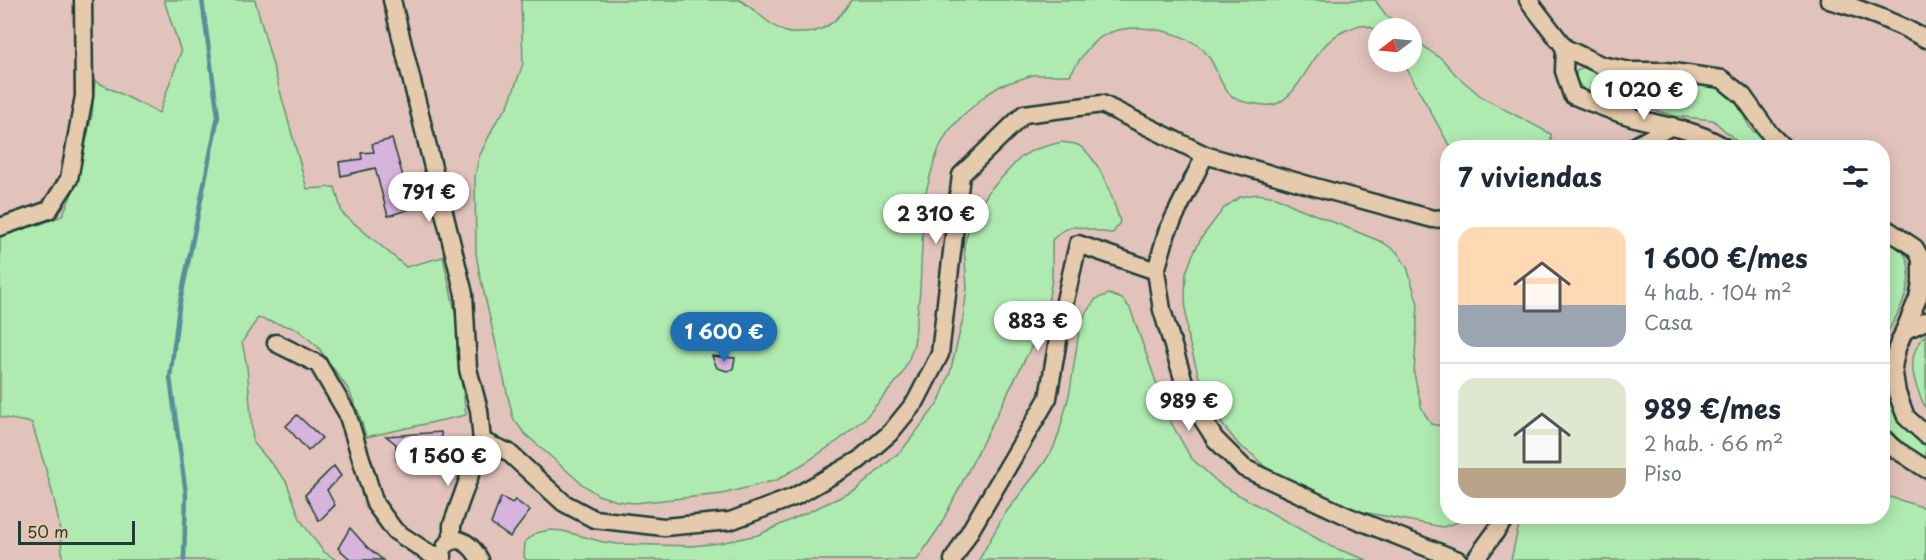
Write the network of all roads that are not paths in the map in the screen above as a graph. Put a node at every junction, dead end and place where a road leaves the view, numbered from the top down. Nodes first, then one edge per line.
1 (83, 0) edge
2 (392, 0) edge
3 (1528, 0) edge
4 (1829, 0) edge
5 (1926, 39) edge
6 (1565, 48) junction
7 (1672, 126) junction
8 (1646, 140) edge
9 (1714, 140) edge
10 (1776, 140) edge
11 (1205, 155) junction
12 (1440, 219) edge
13 (0, 227) edge
14 (1890, 231) edge
15 (1923, 261) edge
16 (1156, 271) junction
17 (1926, 321) edge
18 (1904, 331) junction
19 (276, 343) dead end
20 (1926, 435) edge
21 (482, 441) junction
22 (1890, 446) edge
23 (1926, 469) edge
24 (1501, 524) edge
25 (453, 540) junction
26 (444, 558) edge
27 (480, 560) edge
28 (953, 560) edge
29 (1458, 560) edge
30 (1475, 560) edge

1 - 13 street
2 - 21 street
3 - 6 street
4 - 5 street
6 - 7 street
6 - 10 street
7 - 8 street
7 - 9 street
11 - 12 street
11 - 16 street
11 - 21 street
14 - 15 street
15 - 18 street
16 - 28 street
16 - 29 street
17 - 18 street
18 - 20 street
19 - 26 street
21 - 25 street
22 - 23 street
24 - 30 street
25 - 26 street
25 - 27 street

